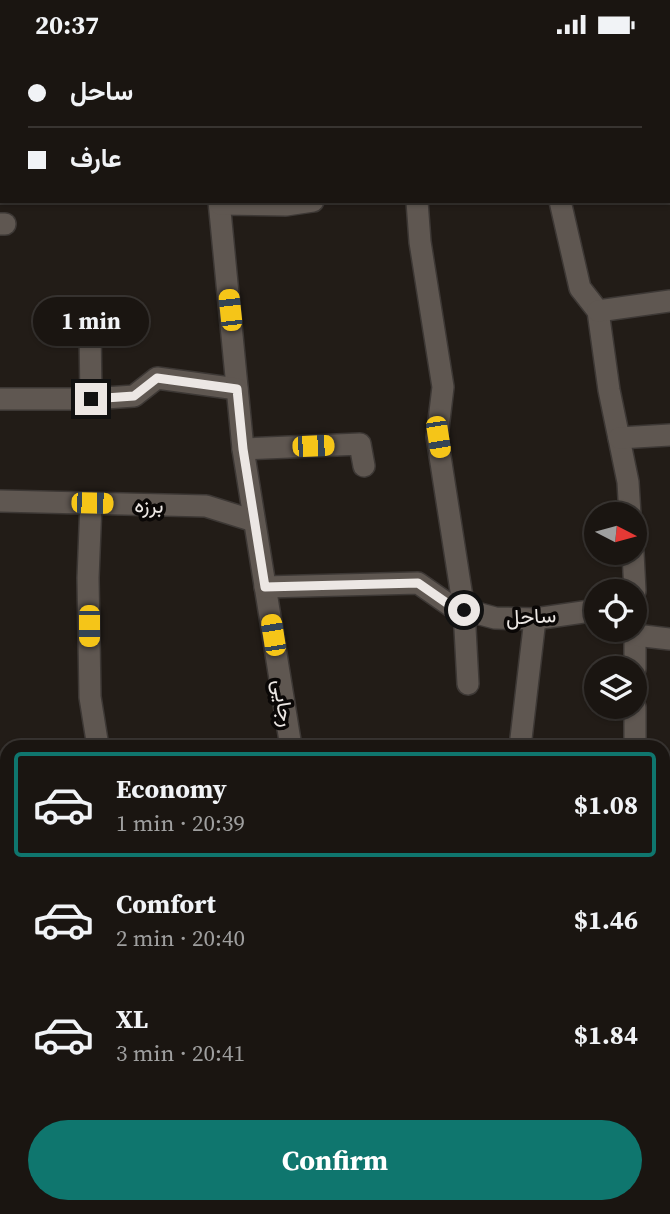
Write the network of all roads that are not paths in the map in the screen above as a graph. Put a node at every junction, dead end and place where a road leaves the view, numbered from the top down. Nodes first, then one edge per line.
1 (219, 203) edge
2 (300, 203) edge
3 (416, 203) edge
4 (560, 203) edge
5 (670, 301) edge
6 (598, 311) junction
7 (90, 328) dead end
8 (237, 389) junction
9 (0, 399) edge
10 (91, 399) junction
11 (670, 435) edge
12 (619, 438) junction
13 (243, 449) junction
14 (364, 465) dead end
15 (0, 501) edge
16 (629, 502) edge
17 (92, 503) junction
18 (254, 521) junction
19 (265, 587) junction
20 (464, 610) junction
21 (584, 612) edge
22 (535, 619) junction
23 (647, 634) edge
24 (670, 639) edge
25 (468, 684) dead end
26 (635, 719) edge
27 (96, 740) edge
28 (290, 740) edge
29 (521, 740) edge
30 (635, 740) edge

1 - 2 street
1 - 8 street, رجایی
3 - 20 street
4 - 6 street
5 - 6 street
6 - 12 street
7 - 10 street
8 - 10 street
8 - 13 street, رجایی
9 - 10 street
11 - 12 street
12 - 16 street
13 - 14 street
13 - 18 street, رجایی
15 - 17 street, برزه
17 - 18 street, برزه
17 - 27 street
18 - 19 street, رجایی
19 - 20 street, ساحل
19 - 28 street, رجایی
20 - 22 street, ساحل
20 - 25 street
21 - 22 street, ساحل
22 - 29 street
23 - 24 street
26 - 30 street

